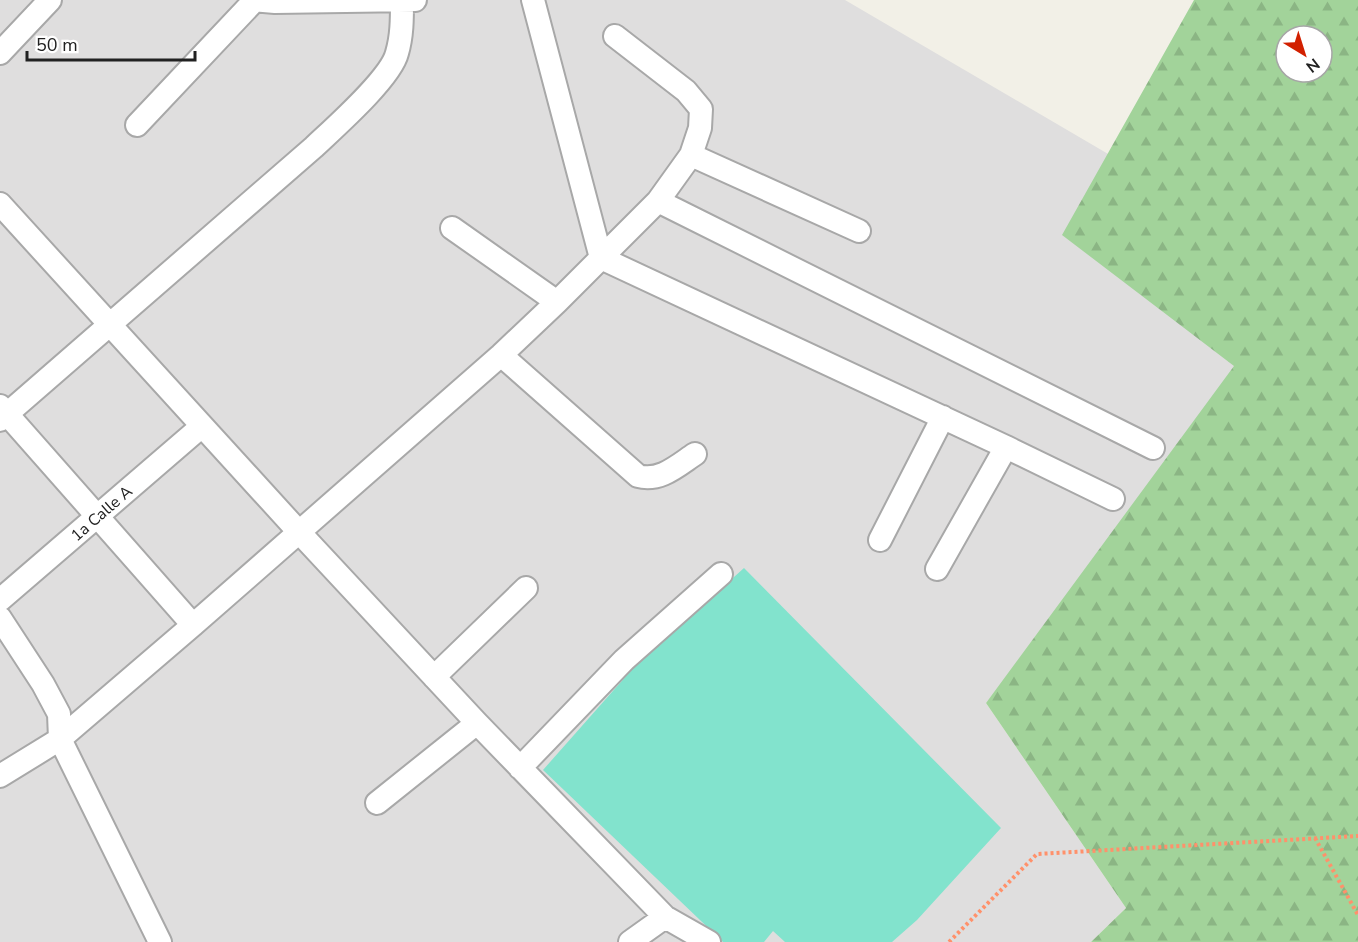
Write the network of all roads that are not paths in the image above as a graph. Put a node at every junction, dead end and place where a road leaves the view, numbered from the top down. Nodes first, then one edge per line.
1 (50, 0) edge
2 (533, 0) edge
3 (264, 1) edge
4 (408, 1) edge
5 (615, 36) dead end
6 (0, 53) edge
7 (137, 125) dead end
8 (690, 154) junction
9 (658, 201) junction
10 (0, 204) edge
11 (453, 228) dead end
12 (859, 231) dead end
13 (601, 258) junction
14 (557, 302) junction
15 (109, 324) junction
16 (501, 354) junction
17 (2, 414) edge
18 (943, 417) junction
19 (202, 426) junction
20 (1006, 447) junction
21 (1153, 448) dead end
22 (695, 454) dead end
23 (1113, 499) dead end
24 (98, 516) junction
25 (299, 532) junction
26 (880, 540) dead end
27 (937, 569) dead end
28 (721, 574) dead end
29 (526, 588) dead end
30 (0, 600) edge
31 (0, 618) edge
32 (194, 625) junction
33 (434, 677) junction
34 (477, 723) junction
35 (60, 739) junction
36 (520, 768) junction
37 (0, 776) edge
38 (377, 803) dead end
39 (665, 917) junction
40 (160, 942) edge
41 (630, 942) edge
42 (709, 942) edge

1 - 6 street
2 - 13 street
3 - 4 street
3 - 7 street
4 - 15 street
5 - 8 street
8 - 9 street
8 - 12 street
9 - 13 street
9 - 21 street
10 - 15 street
11 - 14 street
13 - 14 street
13 - 18 street
14 - 16 street
15 - 17 street
15 - 19 street
16 - 22 street
16 - 25 street
17 - 24 street
18 - 20 street
18 - 26 street
19 - 24 street, 1a Calle A
19 - 25 street
20 - 23 street
20 - 27 street
24 - 30 street, 1a Calle A
24 - 32 street
25 - 32 street
25 - 33 street
28 - 36 street
29 - 33 street
31 - 35 street
32 - 35 street
33 - 34 street
34 - 36 street
34 - 38 street
35 - 37 street
35 - 40 street
36 - 39 street
39 - 41 street
39 - 42 street

